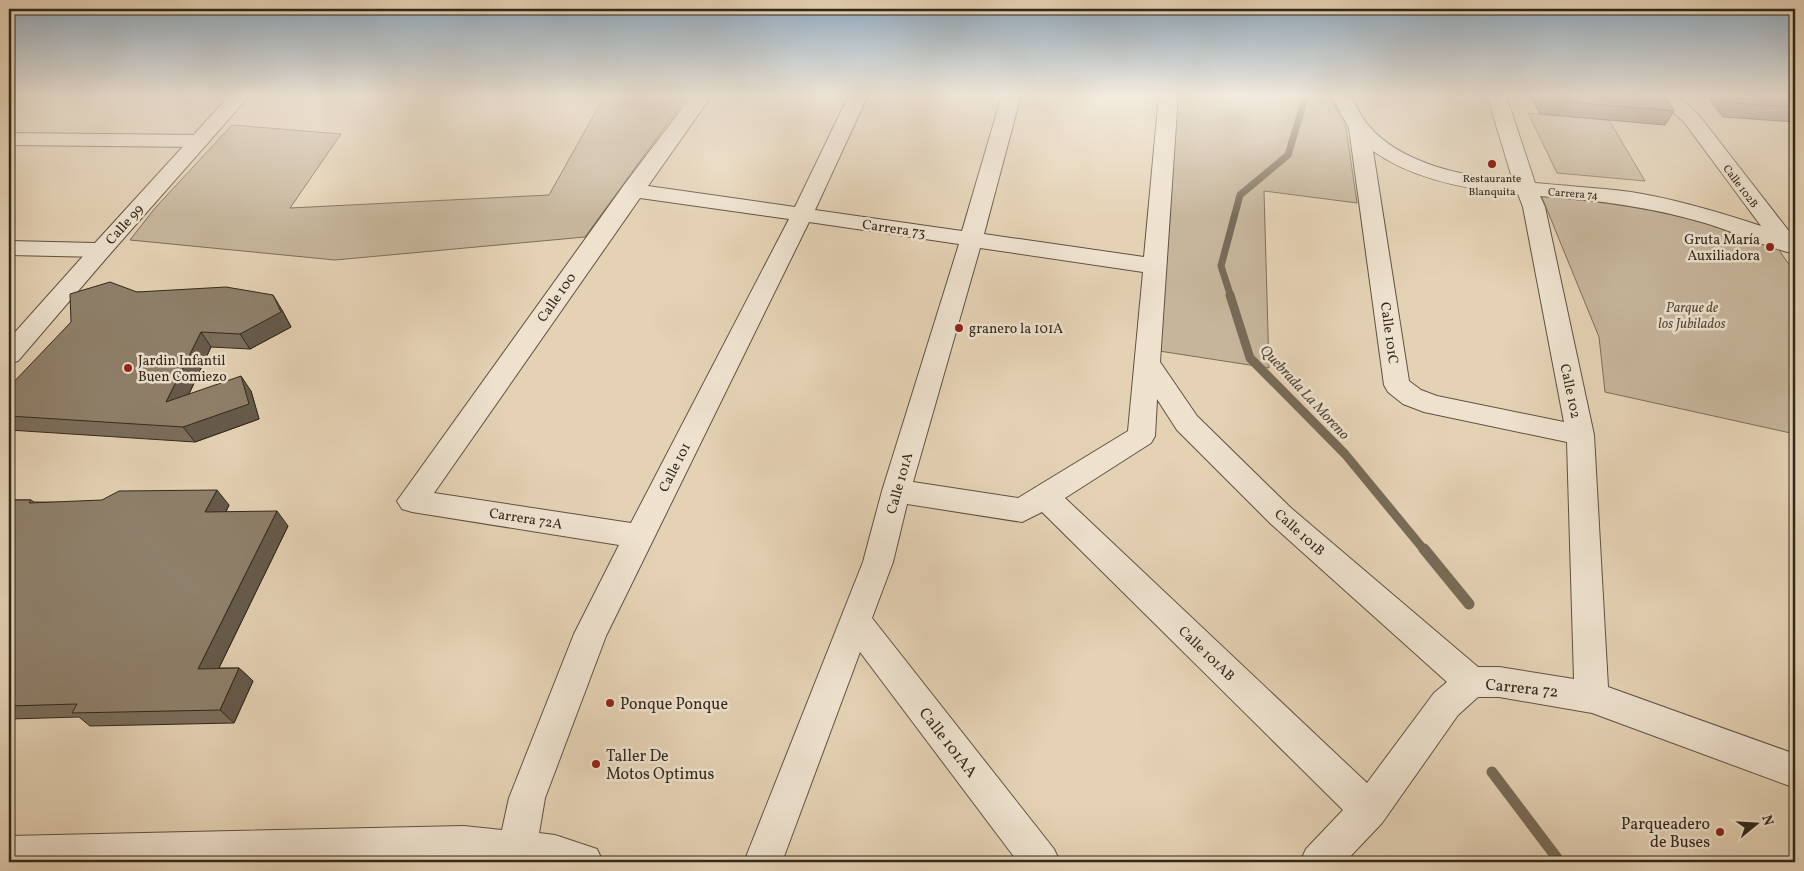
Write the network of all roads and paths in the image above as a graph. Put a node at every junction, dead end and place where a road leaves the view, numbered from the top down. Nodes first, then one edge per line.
1 (204, 136) edge
2 (672, 136) edge
3 (840, 136) edge
4 (1001, 136) edge
5 (1166, 136) edge
6 (1360, 136) edge
7 (1368, 136) edge
8 (1508, 136) edge
9 (1705, 136) edge
10 (9, 139) edge
11 (199, 141) junction
12 (632, 190) junction
13 (1528, 190) junction
14 (802, 215) junction
15 (972, 239) junction
16 (9, 248) edge
17 (1792, 249) edge
18 (101, 250) junction
19 (1155, 266) junction
20 (9, 355) edge
21 (1147, 363) junction
22 (1580, 435) junction
23 (896, 491) junction
24 (1044, 496) junction
25 (412, 501) joint
26 (639, 536) junction
27 (856, 622) junction
28 (1471, 682) junction
29 (1592, 697) junction
30 (1795, 771) edge
31 (1369, 810) junction
32 (9, 856) edge
33 (516, 857) edge
34 (584, 862) edge
35 (763, 862) edge
36 (1042, 862) edge
37 (1319, 862) edge

1 - 11 street, Calle 99
2 - 12 street, Calle 100
3 - 14 street, Calle 101
4 - 15 street, Calle 101A
5 - 19 street
6 - 22 street, Calle 101C
7 - 13 street, Carrera 74
8 - 13 street, Calle 102
9 - 17 street, Calle 102B
10 - 11 street
11 - 18 street, Calle 99
12 - 14 street, Carrera 73
12 - 25 street, Calle 100
13 - 17 street, Carrera 74
13 - 22 street, Calle 102
14 - 15 street, Carrera 73
14 - 26 street, Calle 101
15 - 19 street, Carrera 73
15 - 23 street, Calle 101A
16 - 18 street
18 - 20 street, Calle 99
19 - 21 street
21 - 24 street
21 - 28 street, Calle 101B
22 - 29 street, Calle 102
23 - 24 street
23 - 27 street, Calle 101A
24 - 31 street, Calle 101AB
25 - 26 street, Carrera 72A
26 - 33 street, Calle 101
27 - 35 street, Calle 101A
27 - 36 street, Calle 101AA
28 - 29 street, Carrera 72
28 - 31 street, Carrera 72
29 - 30 street, Carrera 72
31 - 37 street, Carrera 72
32 - 33 street
33 - 34 street

